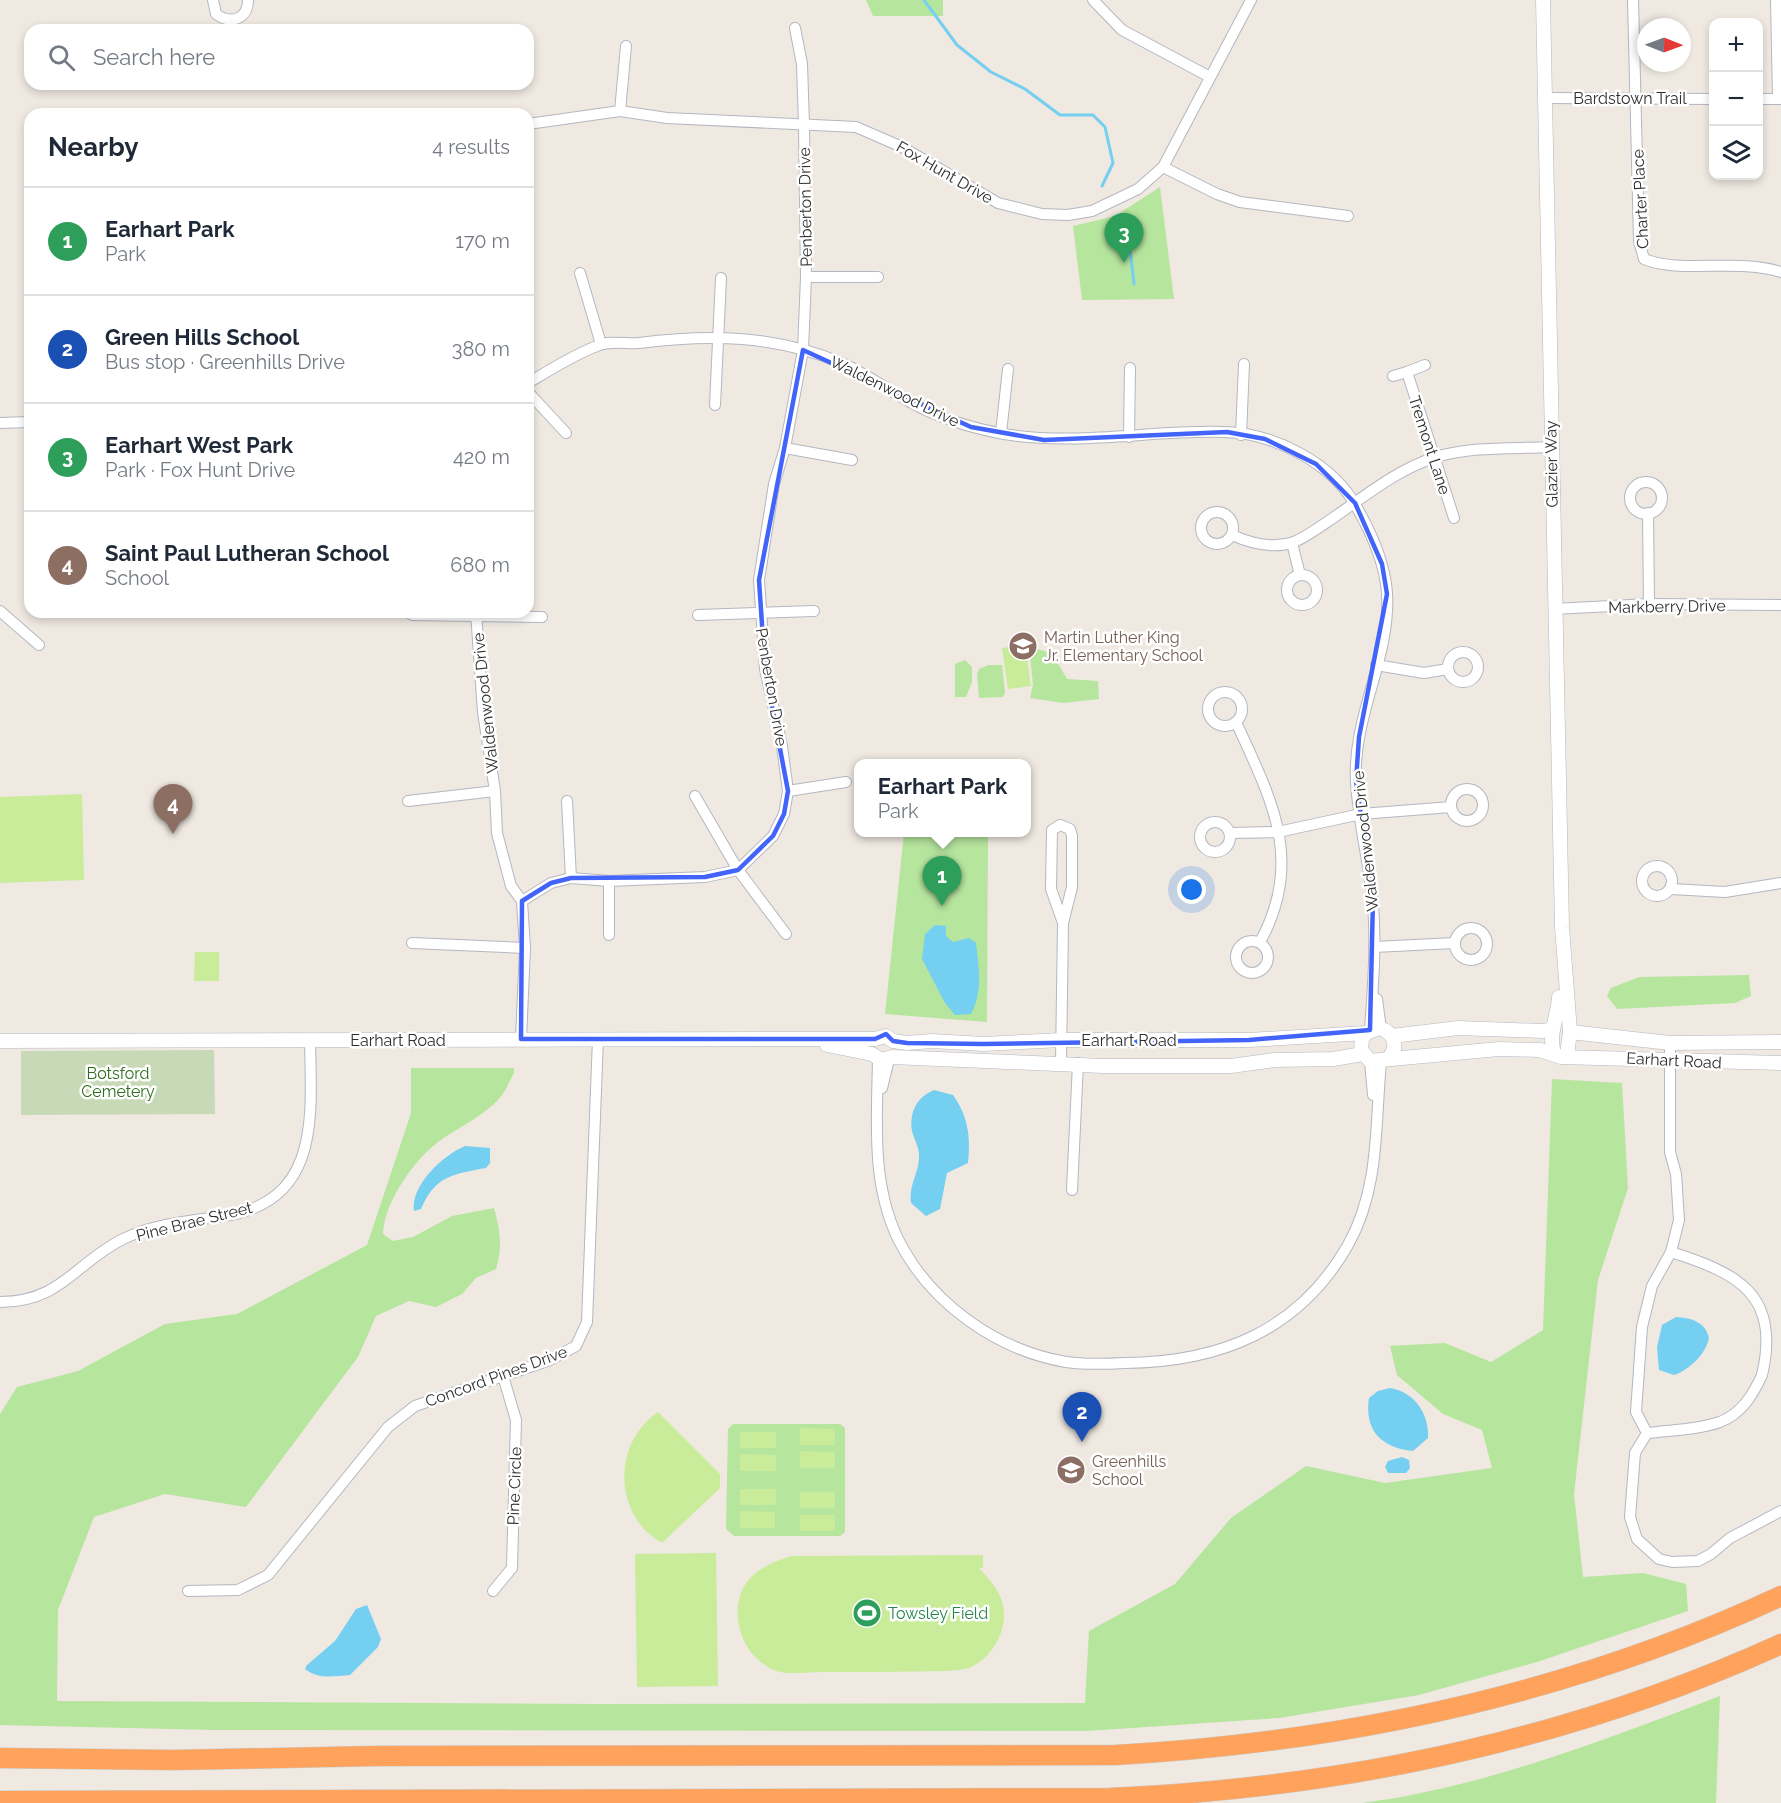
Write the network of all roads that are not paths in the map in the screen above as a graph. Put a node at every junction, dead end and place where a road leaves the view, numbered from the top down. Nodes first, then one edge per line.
1 (213, 0) edge
2 (248, 0) edge
3 (1093, 0) edge
4 (1251, 0) edge
5 (1543, 0) edge
6 (1633, 0) edge
7 (1776, 0) edge
8 (795, 28) dead end
9 (626, 46) dead end
10 (1210, 77) junction
11 (1546, 98) junction
12 (1637, 98) junction
13 (1709, 99) edge
14 (1763, 99) edge
15 (1779, 99) edge
16 (620, 111) junction
17 (534, 123) edge
18 (804, 125) junction
19 (1163, 166) junction
20 (1348, 216) dead end
21 (1781, 272) edge
22 (580, 273) dead end
23 (806, 277) junction
24 (878, 277) dead end
25 (721, 278) dead end
26 (718, 337) junction
27 (601, 344) junction
28 (803, 350) junction
29 (1244, 364) dead end
30 (1425, 365) dead end
31 (1130, 368) dead end
32 (1008, 369) dead end
33 (1407, 372) junction
34 (1393, 376) dead end
35 (534, 380) edge
36 (534, 398) edge
37 (715, 405) dead end
38 (24, 422) edge
39 (0, 423) edge
40 (566, 433) dead end
41 (1001, 433) junction
42 (1241, 435) junction
43 (1129, 437) junction
44 (1550, 447) junction
45 (785, 448) junction
46 (1434, 458) junction
47 (852, 460) dead end
48 (1354, 503) junction
49 (1648, 513) dead end
50 (1454, 518) dead end
51 (1232, 535) dead end
52 (1292, 543) junction
53 (1300, 574) dead end
54 (1649, 604) junction
55 (1781, 605) edge
56 (1554, 609) junction
57 (0, 611) edge
58 (814, 611) dead end
59 (760, 614) junction
60 (698, 615) dead end
61 (534, 617) edge
62 (542, 617) dead end
63 (476, 618) edge
64 (39, 645) dead end
65 (1376, 665) junction
66 (1448, 669) dead end
67 (1236, 722) dead end
68 (846, 782) dead end
69 (495, 791) junction
70 (788, 791) junction
71 (695, 796) dead end
72 (408, 801) dead end
73 (567, 801) dead end
74 (1451, 807) dead end
75 (1360, 814) junction
76 (1278, 832) junction
77 (1230, 833) dead end
78 (738, 870) junction
79 (571, 878) junction
80 (609, 881) junction
81 (1781, 883) edge
82 (1671, 889) dead end
83 (522, 901) junction
84 (1063, 923) junction
85 (786, 934) dead end
86 (609, 935) dead end
87 (1260, 942) dead end
88 (412, 943) dead end
89 (1455, 943) dead end
90 (1374, 947) junction
91 (525, 948) junction
92 (1562, 1028) junction
93 (1377, 1032) junction
94 (521, 1039) junction
95 (598, 1039) junction
96 (875, 1039) junction
97 (310, 1040) junction
98 (796, 1040) junction
99 (1062, 1040) junction
100 (0, 1041) edge
101 (893, 1041) junction
102 (1781, 1042) edge
103 (1670, 1043) junction
104 (1560, 1054) junction
105 (883, 1057) junction
106 (1376, 1059) junction
107 (1670, 1059) junction
108 (1061, 1062) junction
109 (1077, 1063) junction
110 (1781, 1063) edge
111 (1072, 1190) dead end
112 (1671, 1252) junction
113 (0, 1302) edge
114 (503, 1376) junction
115 (1647, 1433) junction
116 (1781, 1511) edge
117 (188, 1591) dead end
118 (493, 1591) dead end
119 (1781, 1596) edge
120 (1781, 1644) edge
121 (0, 1756) edge
122 (0, 1801) edge

1 - 2 street
3 - 10 street
4 - 10 street, Fox Hunt Drive
5 - 11 street, Glazier Way
6 - 12 street, Charter Place
7 - 15 street
8 - 18 street, Penberton Drive
9 - 16 street
10 - 19 street, Fox Hunt Drive
11 - 12 street, Bardstown Trail
11 - 44 street, Glazier Way
12 - 13 street, Bardstown Trail
12 - 21 street, Charter Place
14 - 15 street
16 - 17 street, Fox Hunt Drive
16 - 18 street, Fox Hunt Drive
18 - 19 street, Fox Hunt Drive
18 - 23 street, Penberton Drive
19 - 20 street
22 - 27 street
23 - 24 street
23 - 28 street, Penberton Drive
25 - 26 street
26 - 27 street, Waldenwood Drive
26 - 28 street, Waldenwood Drive
26 - 37 street
27 - 35 street, Waldenwood Drive
28 - 41 street, Waldenwood Drive
28 - 45 street, Penberton Drive
29 - 42 street
30 - 33 street
31 - 43 street
32 - 41 street
33 - 34 street
33 - 46 street, Tremont Lane
36 - 40 street
38 - 39 street
41 - 43 street, Waldenwood Drive
42 - 43 street, Waldenwood Drive
42 - 48 street, Waldenwood Drive
44 - 46 street
44 - 56 street, Glazier Way
45 - 47 street
45 - 59 street, Penberton Drive
46 - 48 street
46 - 50 street, Tremont Lane
48 - 52 street
48 - 65 street, Waldenwood Drive
49 - 54 street
51 - 52 street
52 - 53 street
54 - 55 street, Markberry Drive
54 - 56 street, Markberry Drive
56 - 92 street, Glazier Way
57 - 64 street
58 - 59 street
59 - 60 street
59 - 70 street, Penberton Drive
61 - 62 street, Waldenwood Drive
63 - 69 street, Waldenwood Drive
65 - 66 street
65 - 75 street, Waldenwood Drive
67 - 76 street
68 - 70 street
69 - 72 street, Waldenwood Drive
69 - 83 street, Waldenwood Drive
70 - 78 street, Penberton Drive
71 - 78 street
73 - 79 street
74 - 75 street
75 - 76 street
75 - 90 street, Waldenwood Drive
76 - 77 street
76 - 87 street
78 - 80 street
78 - 85 street
79 - 80 street
79 - 83 street
80 - 86 street
81 - 82 street
83 - 91 street, Waldenwood Drive
84 - 84 street
84 - 99 street
88 - 91 street
89 - 90 street
90 - 93 street, Waldenwood Drive
91 - 94 street, Waldenwood Drive
92 - 93 street, Earhart Road
92 - 103 street, Earhart Road
92 - 104 street
93 - 99 street, Earhart Road
93 - 106 street
93 - 106 street
94 - 95 street, Earhart Road
94 - 97 street, Earhart Road
95 - 98 street, Earhart Road
95 - 114 street, Concord Pines Drive
96 - 98 street, Earhart Road
96 - 101 street, Earhart Road
96 - 105 street
97 - 100 street, Earhart Road
97 - 113 street, Pine Brae Street
98 - 105 street, Earhart Road
99 - 101 street, Earhart Road
99 - 108 street
101 - 105 street
102 - 103 street, Earhart Road
103 - 107 street
104 - 106 street, Earhart Road
104 - 107 street, Earhart Road
105 - 106 street
105 - 108 street, Earhart Road
106 - 109 street, Earhart Road
107 - 110 street, Earhart Road
107 - 112 street
108 - 109 street, Earhart Road
109 - 111 street
112 - 115 street
112 - 115 street
114 - 117 street, Concord Pines Drive
114 - 118 street, Pine Circle
115 - 116 street
119 - 121 highway
120 - 122 highway

